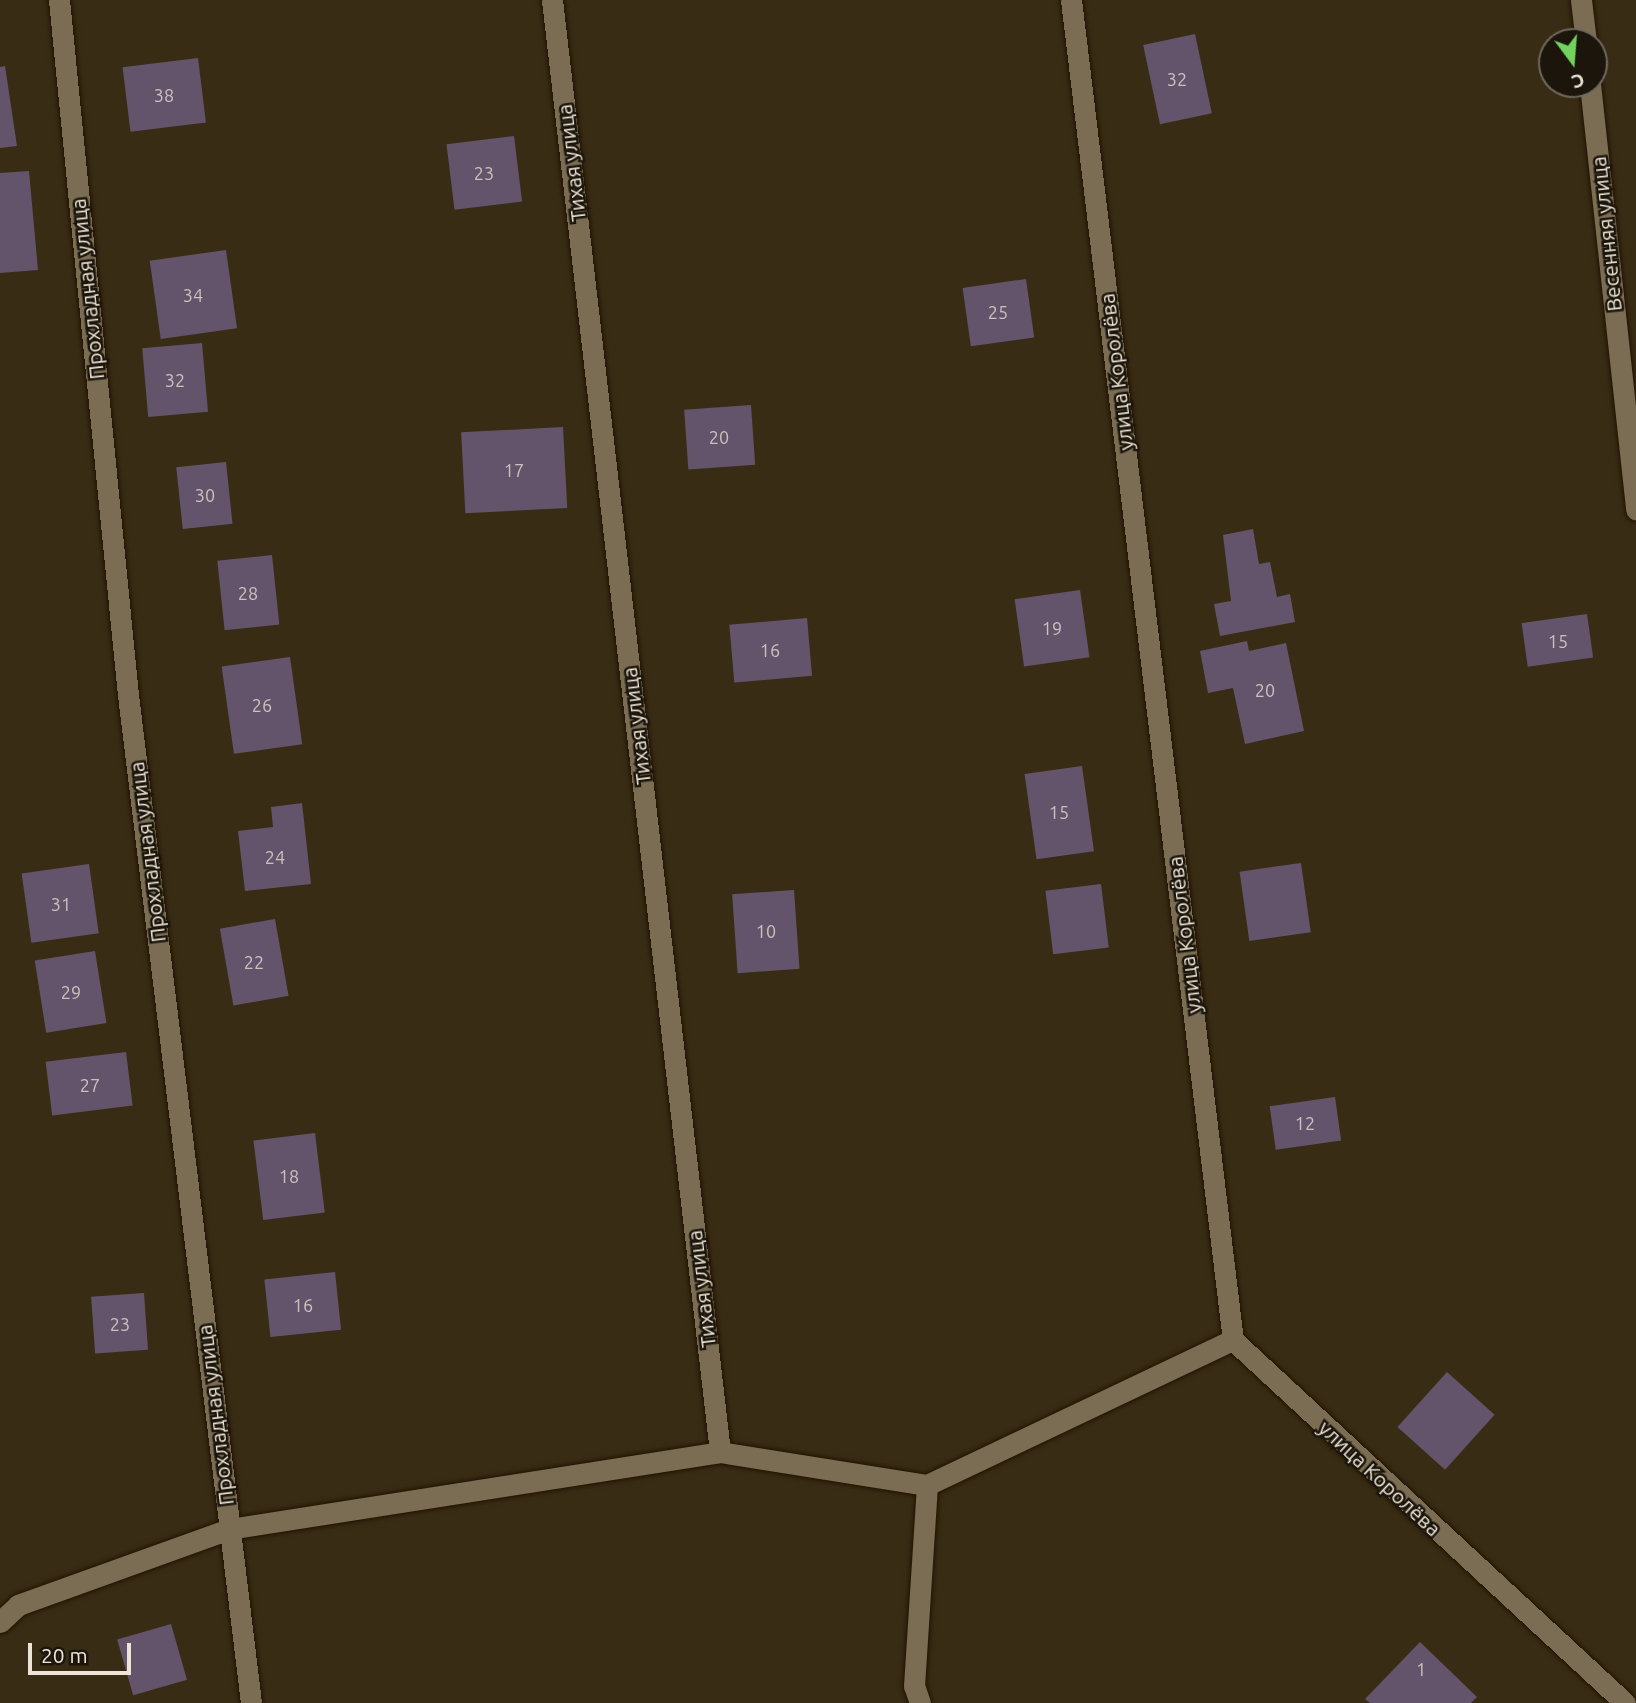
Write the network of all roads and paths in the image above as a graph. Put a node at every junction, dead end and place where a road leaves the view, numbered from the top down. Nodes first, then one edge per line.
1 (59, 0) edge
2 (552, 0) edge
3 (1070, 0) edge
4 (1581, 0) edge
5 (1584, 28) edge
6 (1592, 98) edge
7 (1636, 510) edge
8 (1233, 1340) junction
9 (720, 1452) junction
10 (927, 1485) junction
11 (229, 1529) junction
12 (0, 1622) edge
13 (251, 1703) edge
14 (920, 1703) edge
15 (1625, 1703) edge

1 - 11 street, Прохладная улица
2 - 9 street, Тихая улица
3 - 8 street, улица Королёва
4 - 5 street
6 - 7 street, Весенняя улица
8 - 10 street
8 - 15 street, улица Королёва
9 - 10 street
9 - 11 street
10 - 14 street
11 - 12 street
11 - 13 street, Прохладная улица

